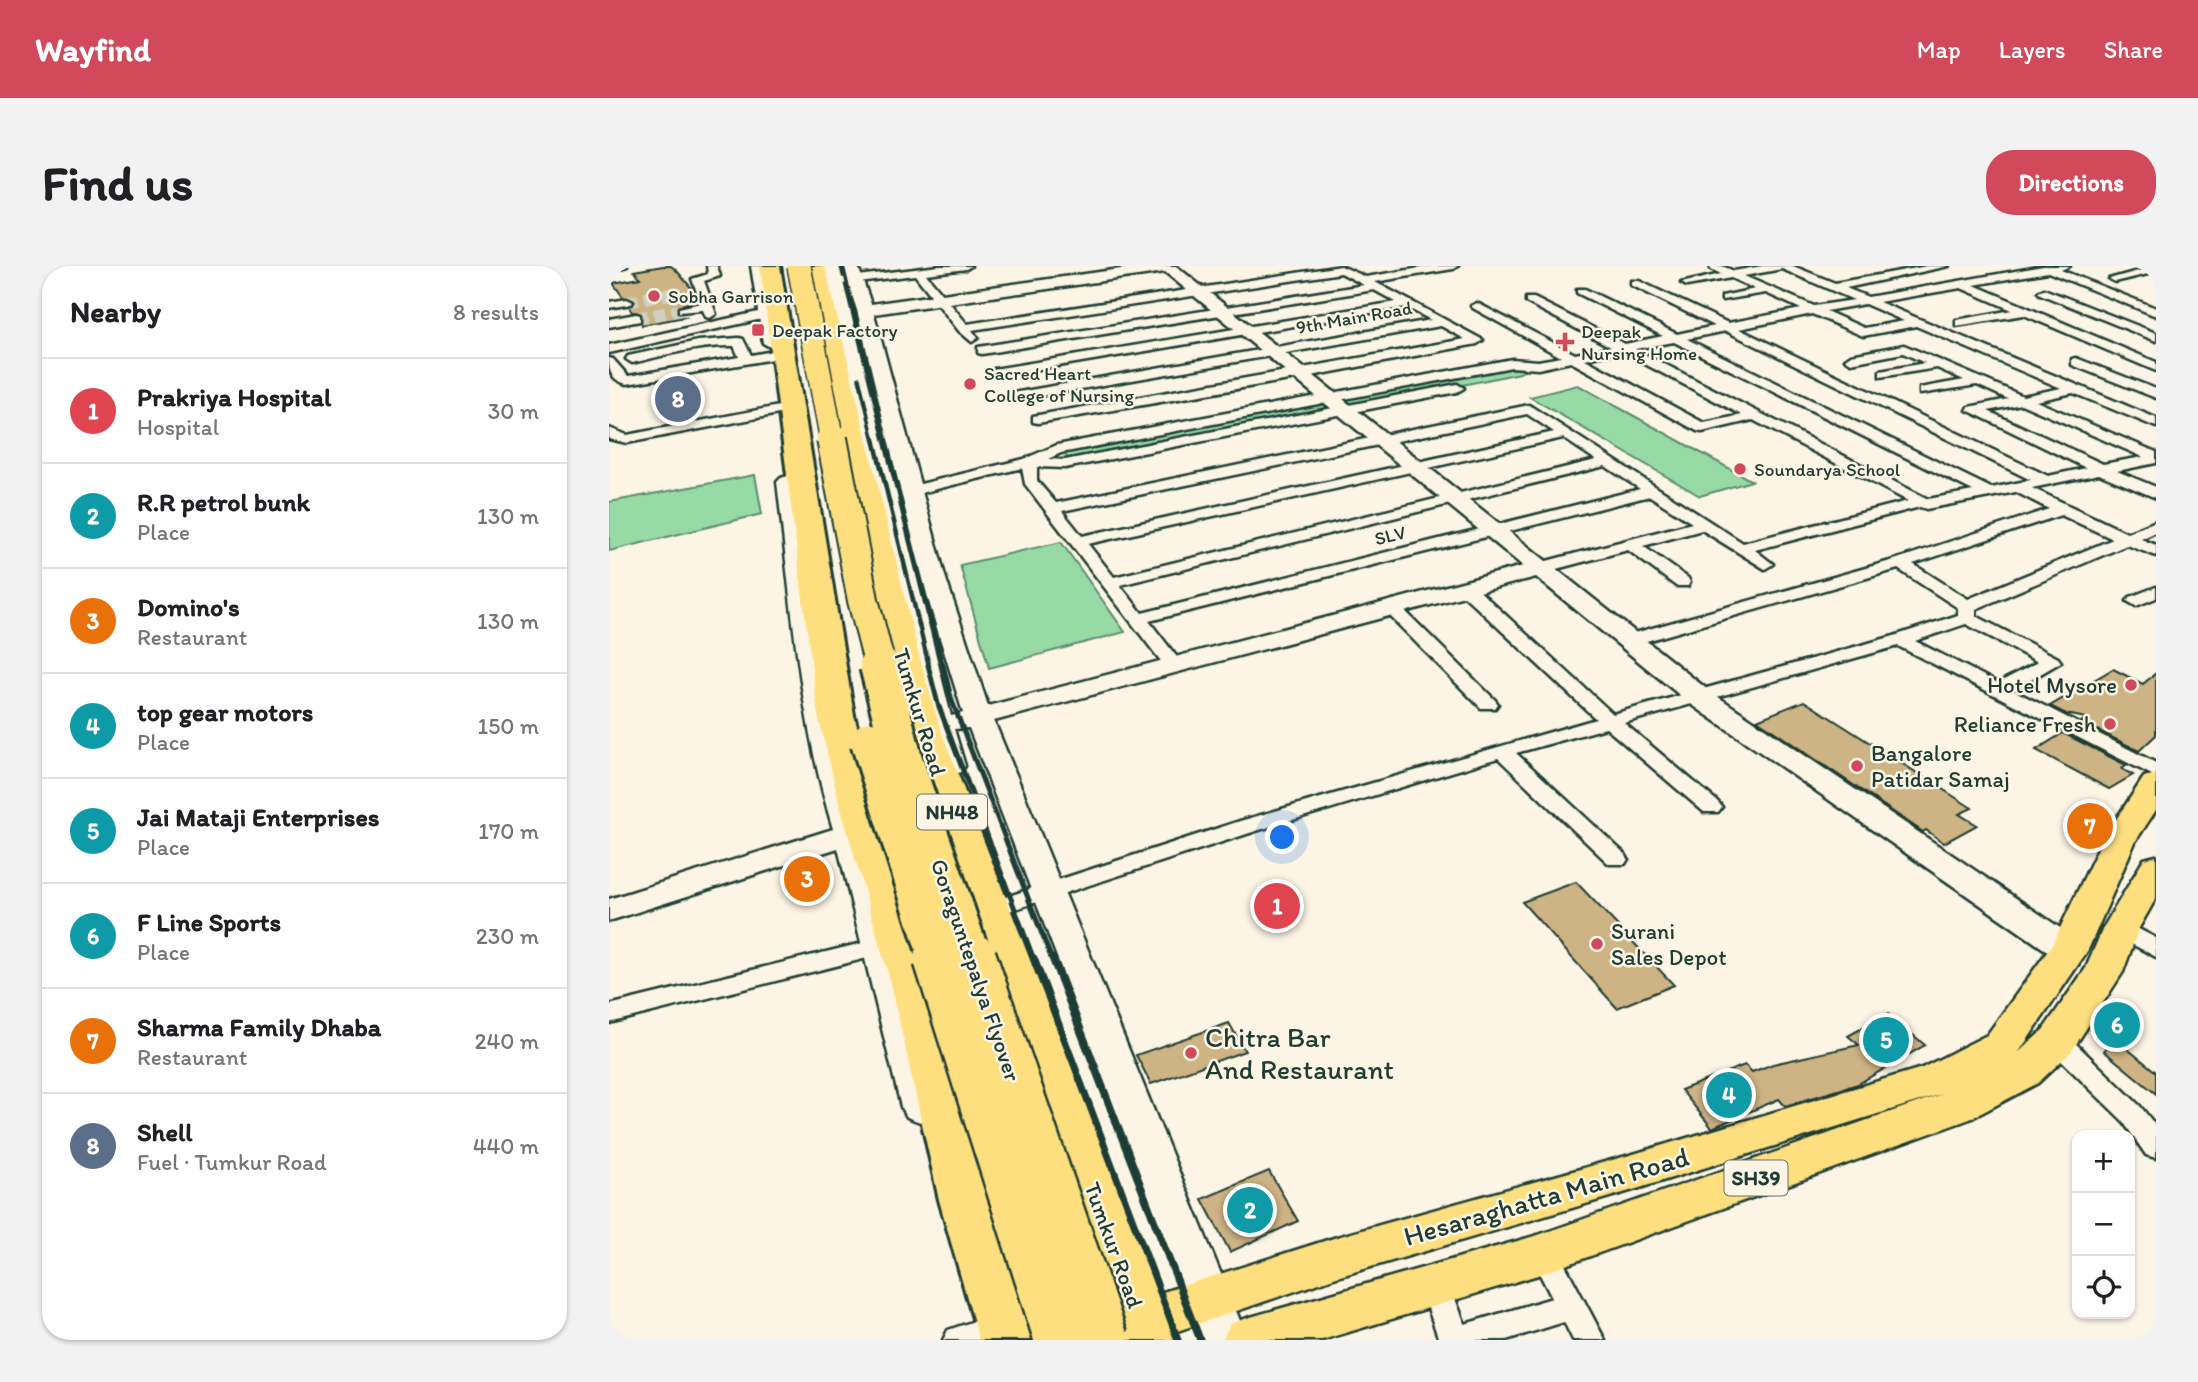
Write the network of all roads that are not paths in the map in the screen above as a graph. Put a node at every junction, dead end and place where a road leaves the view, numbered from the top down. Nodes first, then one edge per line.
1 (622, 266) edge
2 (712, 266) edge
3 (759, 266) edge
4 (784, 266) edge
5 (799, 266) edge
6 (966, 266) edge
7 (1170, 266) edge
8 (1453, 266) edge
9 (1944, 266) edge
10 (2065, 266) edge
11 (1714, 267) edge
12 (2045, 267) edge
13 (609, 268) edge
14 (1787, 268) edge
15 (1815, 268) dead end
16 (2156, 269) edge
17 (837, 272) edge
18 (918, 272) junction
19 (1731, 275) junction
20 (2115, 279) dead end
21 (1819, 281) junction
22 (1371, 283) junction
23 (1635, 283) dead end
24 (1686, 283) dead end
25 (1962, 284) junction
26 (1833, 287) junction
27 (1768, 290) junction
28 (1581, 291) dead end
29 (1199, 292) junction
30 (2043, 292) dead end
31 (767, 294) edge
32 (2152, 295) dead end
33 (1726, 298) dead end
34 (941, 299) junction
35 (1529, 300) dead end
36 (1864, 301) junction
37 (2129, 301) junction
38 (627, 302) tunnel mouth
39 (1409, 303) junction
40 (609, 305) edge
41 (1477, 306) dead end
42 (683, 310) tunnel mouth
43 (708, 310) junction
44 (865, 310) junction
45 (1221, 310) junction
46 (1814, 310) junction
47 (2089, 310) junction
48 (2025, 311) junction
49 (2156, 312) edge
50 (636, 318) tunnel mouth
51 (1443, 322) junction
52 (609, 323) edge
53 (1914, 323) junction
54 (1960, 323) dead end
55 (1728, 327) junction
56 (963, 328) junction
57 (1246, 330) junction
58 (1863, 332) junction
59 (609, 337) edge
60 (2156, 337) edge
61 (1674, 338) junction
62 (1955, 340) junction
63 (1619, 348) junction
64 (609, 349) edge
65 (1904, 349) junction
66 (982, 350) junction
67 (1272, 351) junction
68 (1987, 354) junction
69 (760, 357) junction
70 (1573, 357) junction
71 (1851, 359) dead end
72 (2076, 362) dead end
73 (610, 363) edge
74 (1938, 364) junction
75 (1538, 365) junction
76 (2156, 367) edge
77 (2030, 371) junction
78 (999, 372) junction
79 (1301, 374) junction
80 (1885, 374) dead end
81 (1977, 381) junction
82 (2073, 389) junction
83 (2156, 394) edge
84 (1018, 396) junction
85 (2020, 399) junction
86 (1337, 404) junction
87 (1898, 409) junction
88 (779, 410) junction
89 (1755, 416) junction
90 (2156, 423) edge
91 (609, 432) edge
92 (1566, 433) junction
93 (1047, 434) junction
94 (1382, 440) junction
95 (2156, 458) edge
96 (1608, 461) junction
97 (1029, 462) junction
98 (1065, 464) junction
99 (859, 465) junction
100 (1416, 467) junction
101 (2101, 469) junction
102 (800, 474) junction
103 (2046, 481) junction
104 (2018, 487) junction
105 (1652, 491) junction
106 (1989, 493) junction
107 (2156, 493) edge
108 (897, 494) junction
109 (1455, 499) junction
110 (1922, 502) junction
111 (1051, 509) junction
112 (2061, 510) junction
113 (1704, 524) junction
114 (2156, 526) edge
115 (1495, 531) junction
116 (2127, 538) junction
117 (1077, 542) junction
118 (1629, 544) junction
119 (1741, 550) junction
120 (2156, 551) edge
121 (1765, 564) dead end
122 (1900, 564) junction
123 (1541, 568) junction
124 (1682, 582) dead end
125 (1109, 583) junction
126 (1466, 588) junction
127 (2156, 592) edge
128 (2136, 601) dead end
129 (1392, 608) junction
130 (1967, 612) junction
131 (1138, 619) junction
132 (1630, 640) junction
133 (1900, 640) junction
134 (818, 655) junction
135 (1174, 665) junction
136 (1997, 691) junction
137 (1698, 696) junction
138 (1488, 704) dead end
139 (978, 717) junction
140 (1608, 720) junction
141 (940, 727) junction
142 (1502, 751) junction
143 (2156, 771) edge
144 (2156, 784) edge
145 (1711, 807) dead end
146 (850, 834) junction
147 (1618, 859) dead end
148 (2156, 867) edge
149 (1047, 892) junction
150 (996, 908) junction
151 (609, 910) edge
152 (2139, 939) edge
153 (879, 947) junction
154 (2069, 950) junction
155 (609, 1014) edge
156 (2057, 1041) junction
157 (2156, 1147) edge
158 (1544, 1253) junction
159 (1435, 1285) junction
160 (1210, 1300) junction
161 (1572, 1306) junction
162 (1158, 1329) edge
163 (984, 1338) edge
164 (1060, 1340) edge
165 (1075, 1340) edge
166 (1103, 1340) edge
167 (1226, 1340) edge
168 (1247, 1340) edge
169 (1458, 1340) edge
170 (1589, 1340) edge

1 - 13 street
2 - 43 street
3 - 31 street
4 - 164 highway, Goraguntepalya Flyover, bridge
5 - 166 highway, Goraguntepalya Flyover, bridge
6 - 18 street
7 - 29 street
7 - 34 street
8 - 22 street
9 - 26 street
10 - 12 street
11 - 19 street
12 - 25 street
12 - 37 street
14 - 15 street
14 - 19 street
14 - 21 street
16 - 20 street
17 - 18 street
17 - 44 street
17 - 99 highway, Tumkur Road / NH48
17 - 108 street
18 - 34 street
19 - 24 street
19 - 27 street
21 - 26 street
21 - 27 street
22 - 29 street
22 - 39 street
22 - 45 street
23 - 55 street
25 - 36 street
25 - 48 street
26 - 36 street
27 - 33 street
27 - 46 street
28 - 61 street
29 - 45 street
29 - 56 street
30 - 47 street
31 - 43 street
31 - 64 street
31 - 69 street
31 - 102 highway
32 - 37 street
34 - 44 street
34 - 56 street
35 - 63 street
36 - 46 street
36 - 53 street
37 - 47 street
37 - 49 street
38 - 40 street
39 - 51 street
39 - 57 street
41 - 70 street
42 - 43 street
43 - 59 street
44 - 108 street
45 - 57 street
45 - 66 street
46 - 55 street
46 - 58 street
47 - 60 street
48 - 54 street
48 - 76 street
50 - 52 street
51 - 67 street, 9th Main Road
51 - 79 street
53 - 58 street
53 - 62 street
55 - 61 street
55 - 87 street
56 - 66 street
57 - 67 street
57 - 78 street
58 - 65 street
61 - 63 street
61 - 106 street
62 - 65 street
62 - 68 street
63 - 70 street
63 - 89 street
65 - 71 street
65 - 74 street
66 - 78 street
67 - 79 street
67 - 84 street, 9th Main Road
68 - 74 street
68 - 77 street
69 - 73 street
69 - 73 street
69 - 88 street
70 - 75 street
70 - 89 street
72 - 83 street
74 - 80 street
74 - 81 street
75 - 86 street
75 - 86 street
77 - 81 street
77 - 82 street
78 - 84 street
79 - 86 street
79 - 93 street
81 - 85 street
81 - 87 street
82 - 85 street
82 - 90 street
84 - 93 street
85 - 95 street
85 - 101 street
86 - 93 street
86 - 94 street
86 - 98 street
87 - 103 street
88 - 91 street
88 - 134 street
89 - 110 street
92 - 94 street
92 - 96 street
92 - 100 street
93 - 97 street
93 - 98 street
94 - 100 street
94 - 111 street
95 - 101 street
96 - 105 street
96 - 109 street
97 - 98 street
97 - 108 street
97 - 111 street
99 - 102 highway
99 - 150 highway, Tumkur Road / NH48
100 - 109 street
100 - 117 street
101 - 103 street
101 - 107 street
102 - 134 highway
103 - 104 street
104 - 106 street
104 - 112 street
105 - 113 street
105 - 115 street, SLV
106 - 110 street
108 - 139 street
108 - 141 street
109 - 115 street
109 - 125 street
110 - 119 street
111 - 117 street
112 - 116 street
112 - 122 street
113 - 118 street
113 - 119 street
114 - 116 street
115 - 123 street
115 - 131 street, SLV
116 - 120 street
116 - 130 street
117 - 125 street
118 - 123 street
118 - 124 street
119 - 121 street
122 - 130 street
122 - 132 street
123 - 126 street
123 - 132 street
125 - 131 street
126 - 129 street
126 - 140 street
127 - 128 street
129 - 135 street
129 - 138 street
130 - 133 street
130 - 136 street
131 - 135 street
132 - 137 street
133 - 136 street
133 - 137 street
134 - 146 street
134 - 163 highway
135 - 139 street
136 - 143 street
137 - 140 street
137 - 154 street
139 - 141 street
139 - 149 street
140 - 142 street
140 - 145 street
141 - 150 street
142 - 147 street
142 - 149 street
144 - 154 main road, Hesaraghatta Main Road
146 - 151 street
146 - 153 street
148 - 152 main road, Hesaraghatta Main Road / SH39
149 - 150 street
149 - 160 street
150 - 162 highway, Tumkur Road / NH48
152 - 156 main road, Hesaraghatta Main Road / SH39
153 - 155 street
153 - 163 street
154 - 160 main road, Hesaraghatta Main Road
156 - 157 street
156 - 158 main road, Hesaraghatta Main Road / SH39
158 - 159 main road, Hesaraghatta Main Road / SH39
158 - 161 street
159 - 168 main road, Hesaraghatta Main Road / SH39
159 - 169 street
160 - 162 main road, Hesaraghatta Main Road
160 - 167 street
161 - 169 street
161 - 170 street
162 - 165 main road, Hesaraghatta Main Road

